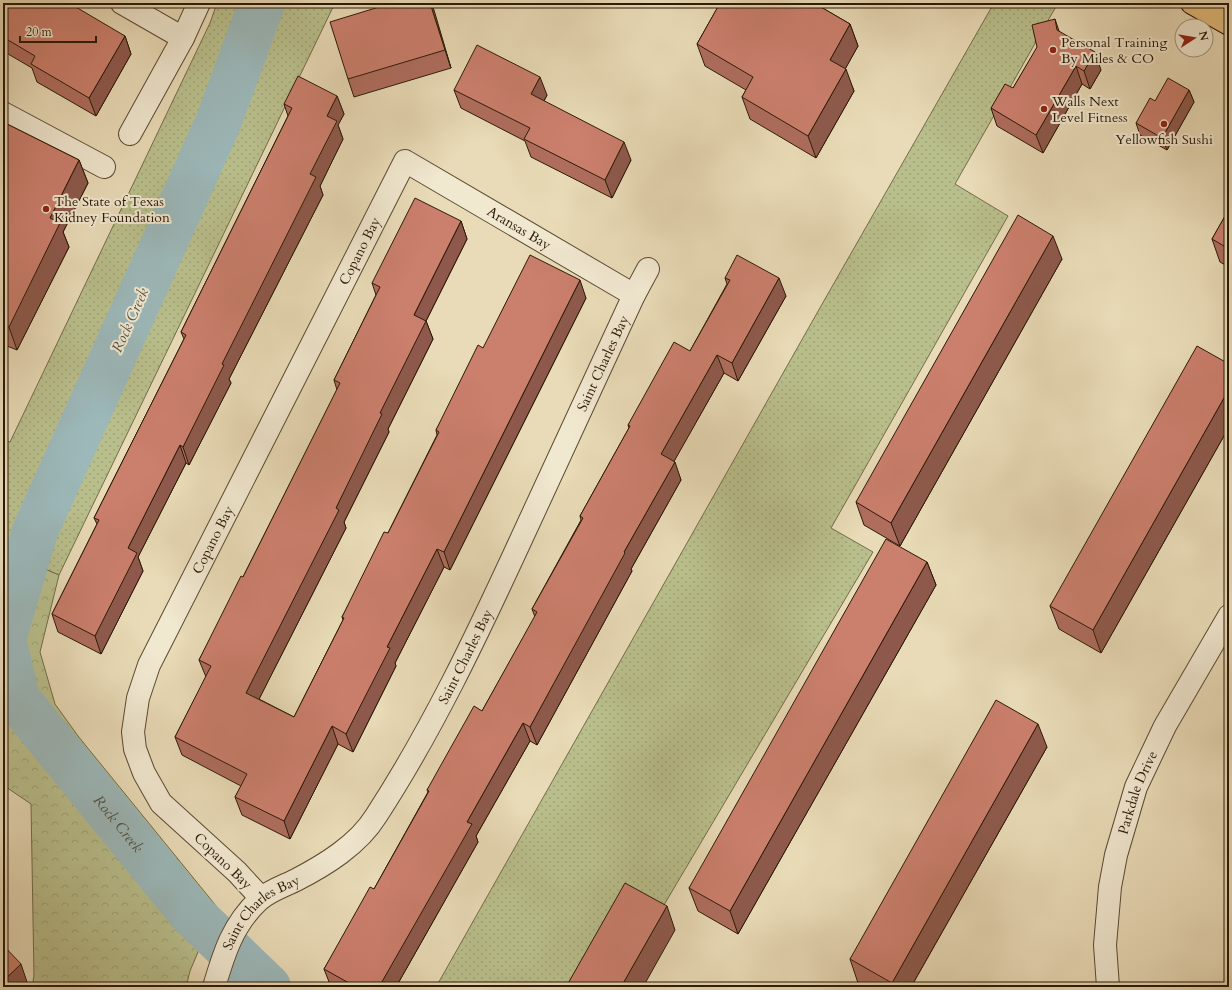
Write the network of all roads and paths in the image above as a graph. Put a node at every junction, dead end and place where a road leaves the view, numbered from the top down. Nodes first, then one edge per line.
1 (122, 3) edge
2 (199, 3) edge
3 (1192, 3) edge
4 (1229, 24) edge
5 (183, 38) junction
6 (3, 113) edge
7 (130, 134) dead end
8 (405, 161) joint
9 (104, 167) dead end
10 (648, 269) dead end
11 (634, 294) junction
12 (1229, 616) edge
13 (261, 898) junction
14 (214, 987) edge
15 (1108, 987) edge

1 - 5 street
2 - 5 street
3 - 4 main road
5 - 7 street
6 - 9 street
8 - 11 street, Aransas Bay
8 - 13 street, Copano Bay
10 - 11 street, Saint Charles Bay
11 - 13 street, Saint Charles Bay
12 - 15 street, Parkdale Drive
13 - 14 street, Saint Charles Bay

